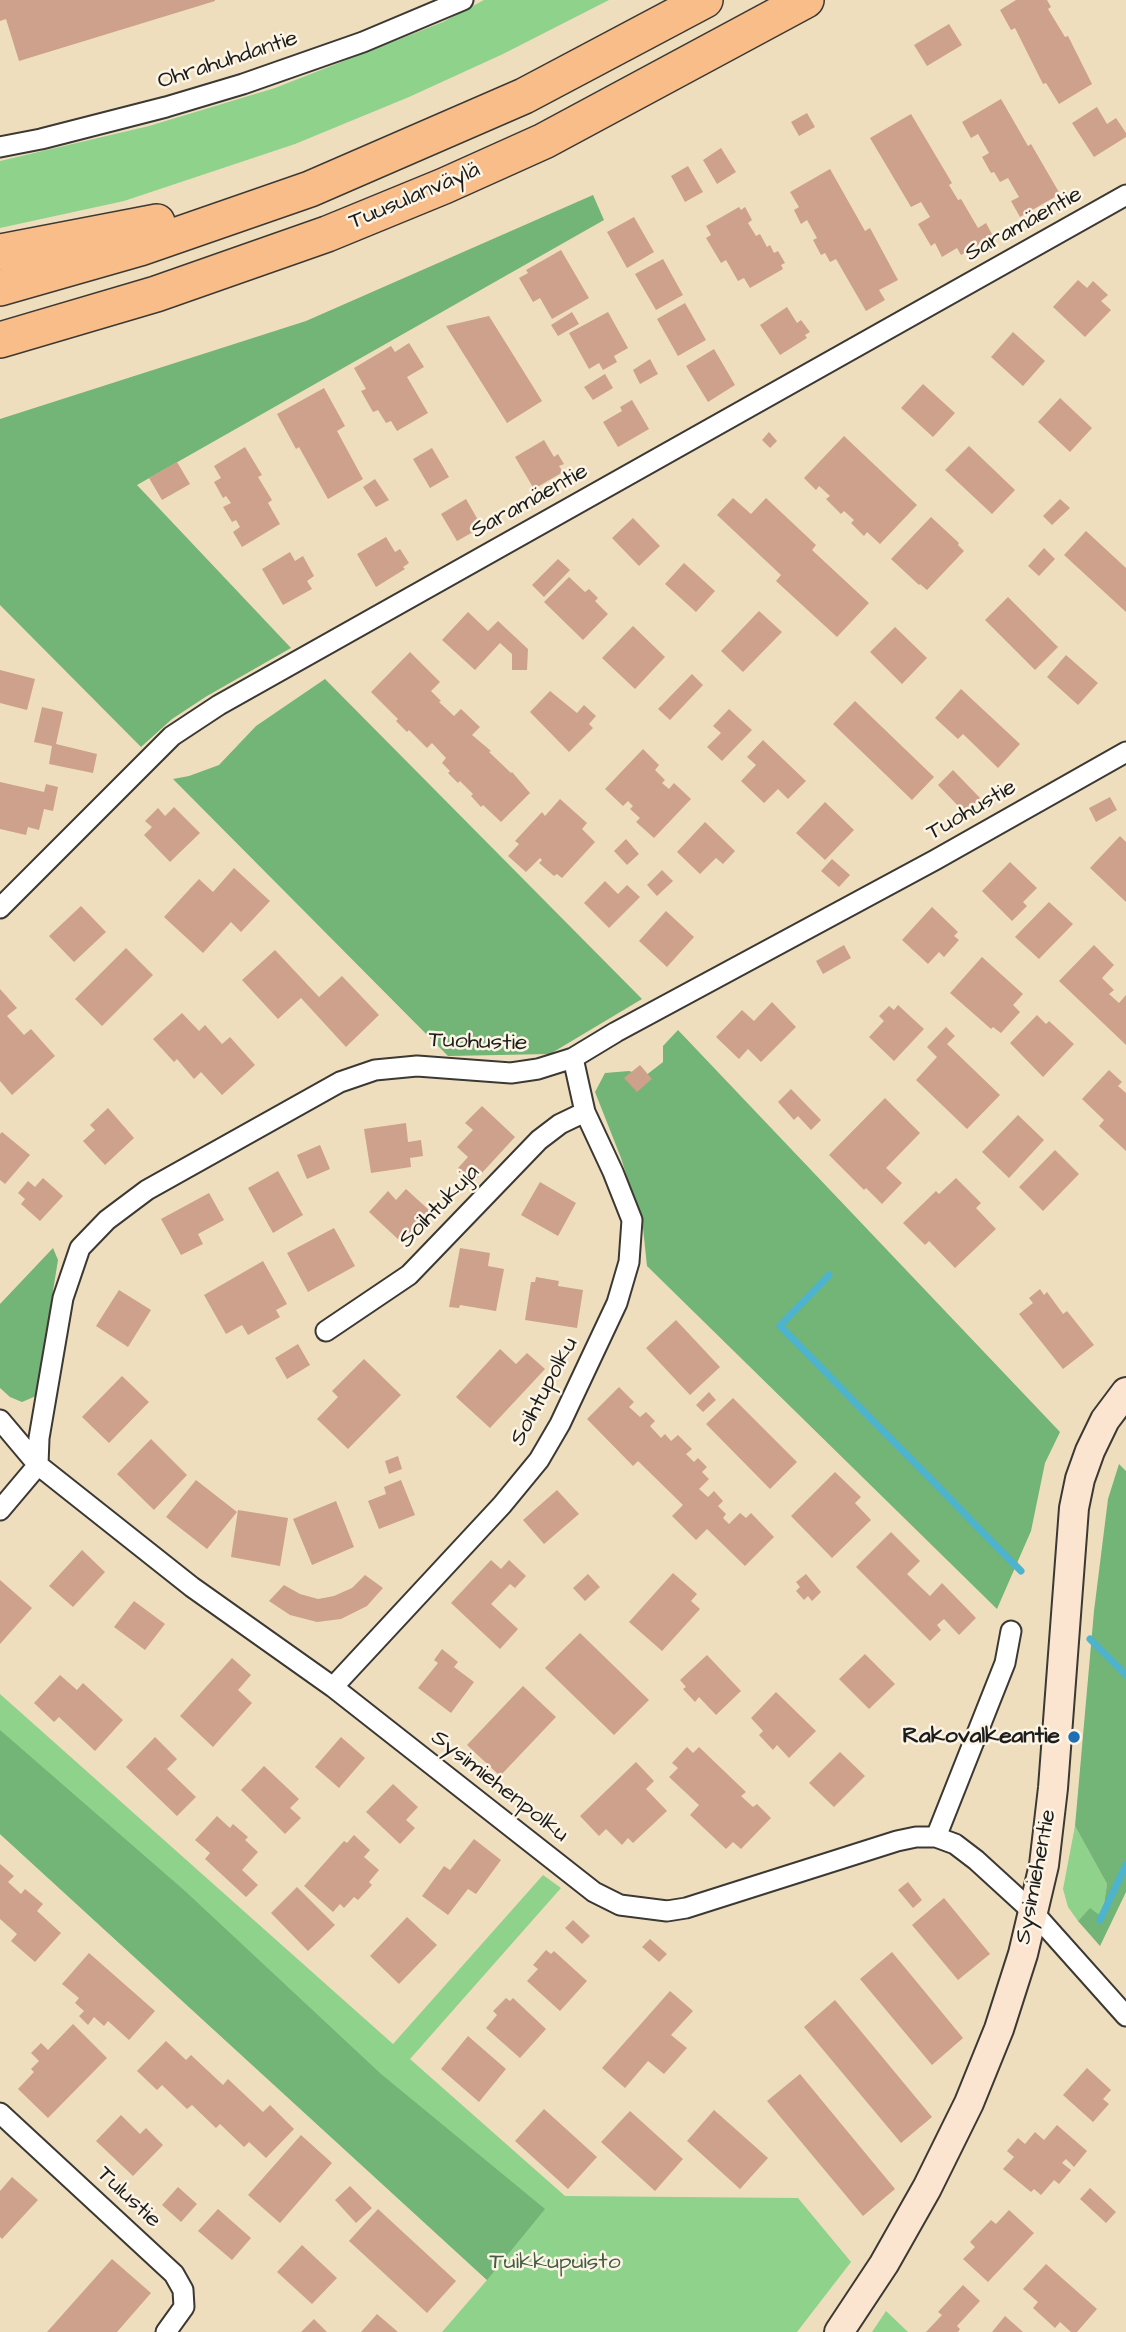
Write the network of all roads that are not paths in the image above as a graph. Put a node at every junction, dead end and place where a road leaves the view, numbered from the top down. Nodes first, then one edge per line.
1 (463, 0) edge
2 (705, 0) edge
3 (806, 0) edge
4 (0, 148) edge
5 (310, 188) junction
6 (1126, 195) edge
7 (0, 252) edge
8 (0, 288) edge
9 (42, 329) junction
10 (0, 340) edge
11 (0, 352) edge
12 (1126, 752) edge
13 (0, 908) edge
14 (573, 1058) junction
15 (585, 1112) junction
16 (326, 1331) dead end
17 (1126, 1392) edge
18 (0, 1420) edge
19 (38, 1465) junction
20 (0, 1510) edge
21 (1011, 1631) dead end
22 (333, 1687) junction
23 (936, 1837) junction
24 (1034, 1913) junction
25 (1126, 2016) edge
26 (0, 2113) edge
27 (166, 2332) edge
28 (839, 2332) edge

1 - 4 street, Ohrahuhdantie
2 - 5 highway
3 - 9 highway, Tuusulanväylä
5 - 7 highway
5 - 8 highway
6 - 13 street, Saramäentie
9 - 10 highway, Tuusulanväylä
9 - 11 highway
12 - 14 street, Tuohustie
14 - 15 street, Soihtupolku
14 - 19 street, Tuohustie
15 - 16 street, Soihtukuja
15 - 22 street, Soihtupolku
17 - 24 street, Sysimiehentie
18 - 19 street, Sysimiehenpolku
19 - 20 street
19 - 22 street, Sysimiehenpolku
21 - 23 street
22 - 23 street, Sysimiehenpolku
23 - 24 street
24 - 25 street
24 - 28 street, Sysimiehentie
26 - 27 street, Tulustie

